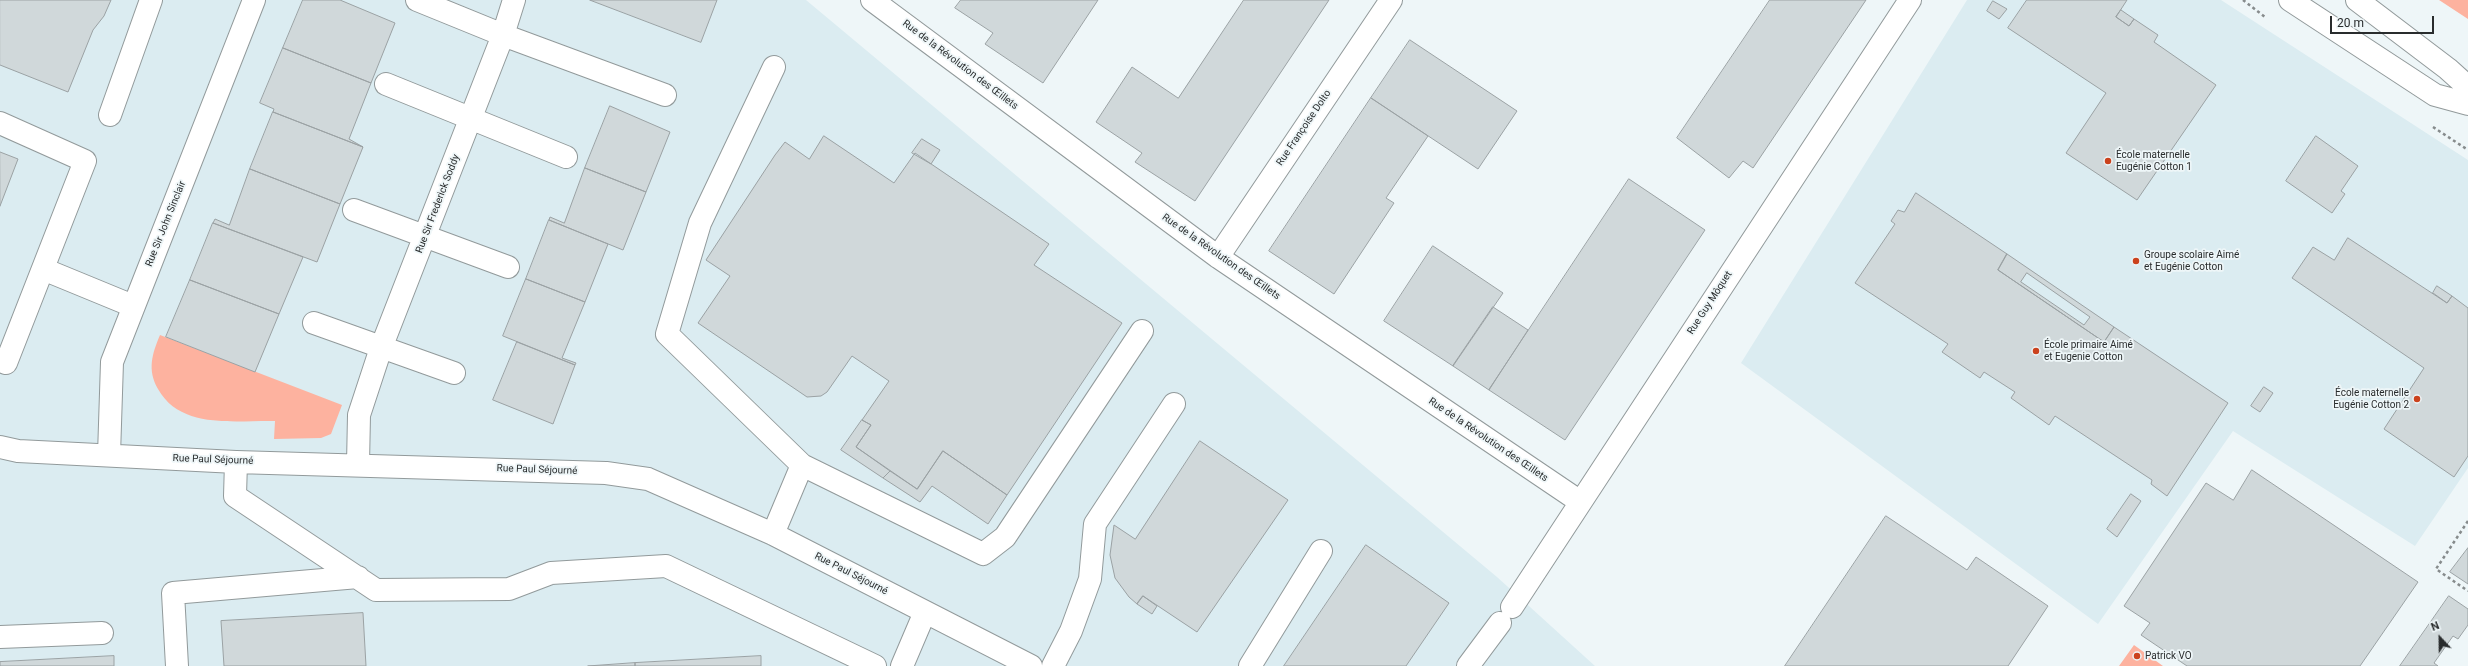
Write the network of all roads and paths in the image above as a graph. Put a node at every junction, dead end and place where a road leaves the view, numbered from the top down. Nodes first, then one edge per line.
1 (151, 0) edge
2 (254, 0) edge
3 (417, 0) edge
4 (514, 0) edge
5 (872, 0) edge
6 (1391, 0) edge
7 (1910, 0) edge
8 (2243, 0) edge
9 (2290, 0) edge
10 (2357, 0) edge
11 (2269, 20) dead end
12 (503, 34) junction
13 (774, 67) dead end
14 (386, 84) dead end
15 (2468, 87) edge
16 (665, 95) dead end
17 (2468, 104) edge
18 (110, 115) dead end
19 (470, 118) junction
20 (0, 123) edge
21 (566, 157) dead end
22 (354, 210) dead end
23 (425, 236) junction
24 (1218, 257) junction
25 (508, 267) dead end
26 (43, 269) junction
27 (133, 306) junction
28 (314, 322) dead end
29 (1142, 331) dead end
30 (382, 348) junction
31 (0, 361) edge
32 (454, 373) dead end
33 (1174, 404) dead end
34 (0, 447) edge
35 (109, 455) junction
36 (236, 462) junction
37 (358, 464) junction
38 (802, 465) junction
39 (1579, 502) junction
40 (2468, 521) edge
41 (773, 534) junction
42 (1321, 551) dead end
43 (358, 577) junction
44 (2468, 591) edge
45 (925, 612) junction
46 (102, 633) dead end
47 (0, 637) edge
48 (177, 666) edge
49 (875, 666) edge
50 (902, 666) edge
51 (1031, 666) edge
52 (1053, 666) edge
53 (1250, 666) edge
54 (1468, 666) edge

1 - 18 street
2 - 27 street, Rue Sir John Sinclair
3 - 12 street
4 - 12 street, Rue Sir Frederick Soddy
5 - 24 street, Rue de la Révolution des Œillets
6 - 24 street, Rue Françoise Dolto
7 - 39 street, Rue Guy Môquet
8 - 11 path
9 - 17 street
10 - 15 street
12 - 16 street
12 - 19 street, Rue Sir Frederick Soddy
13 - 38 street
14 - 19 street
19 - 21 street
19 - 23 street, Rue Sir Frederick Soddy
20 - 26 street
22 - 23 street
23 - 25 street
23 - 30 street, Rue Sir Frederick Soddy
24 - 39 street, Rue de la Révolution des Œillets
26 - 27 street
26 - 31 street
27 - 35 street, Rue Sir John Sinclair
28 - 30 street
29 - 38 street
30 - 32 street
30 - 37 street, Rue Sir Frederick Soddy
33 - 52 street
34 - 35 street, Rue Paul Séjourné
35 - 36 street, Rue Paul Séjourné
36 - 37 street, Rue Paul Séjourné
36 - 43 street
37 - 41 street, Rue Paul Séjourné
38 - 41 street
39 - 54 street, Rue Guy Môquet
40 - 44 path
41 - 45 street, Rue Paul Séjourné
42 - 53 street
43 - 48 street
43 - 49 street
45 - 50 street
45 - 51 street, Rue Paul Séjourné
46 - 47 street

